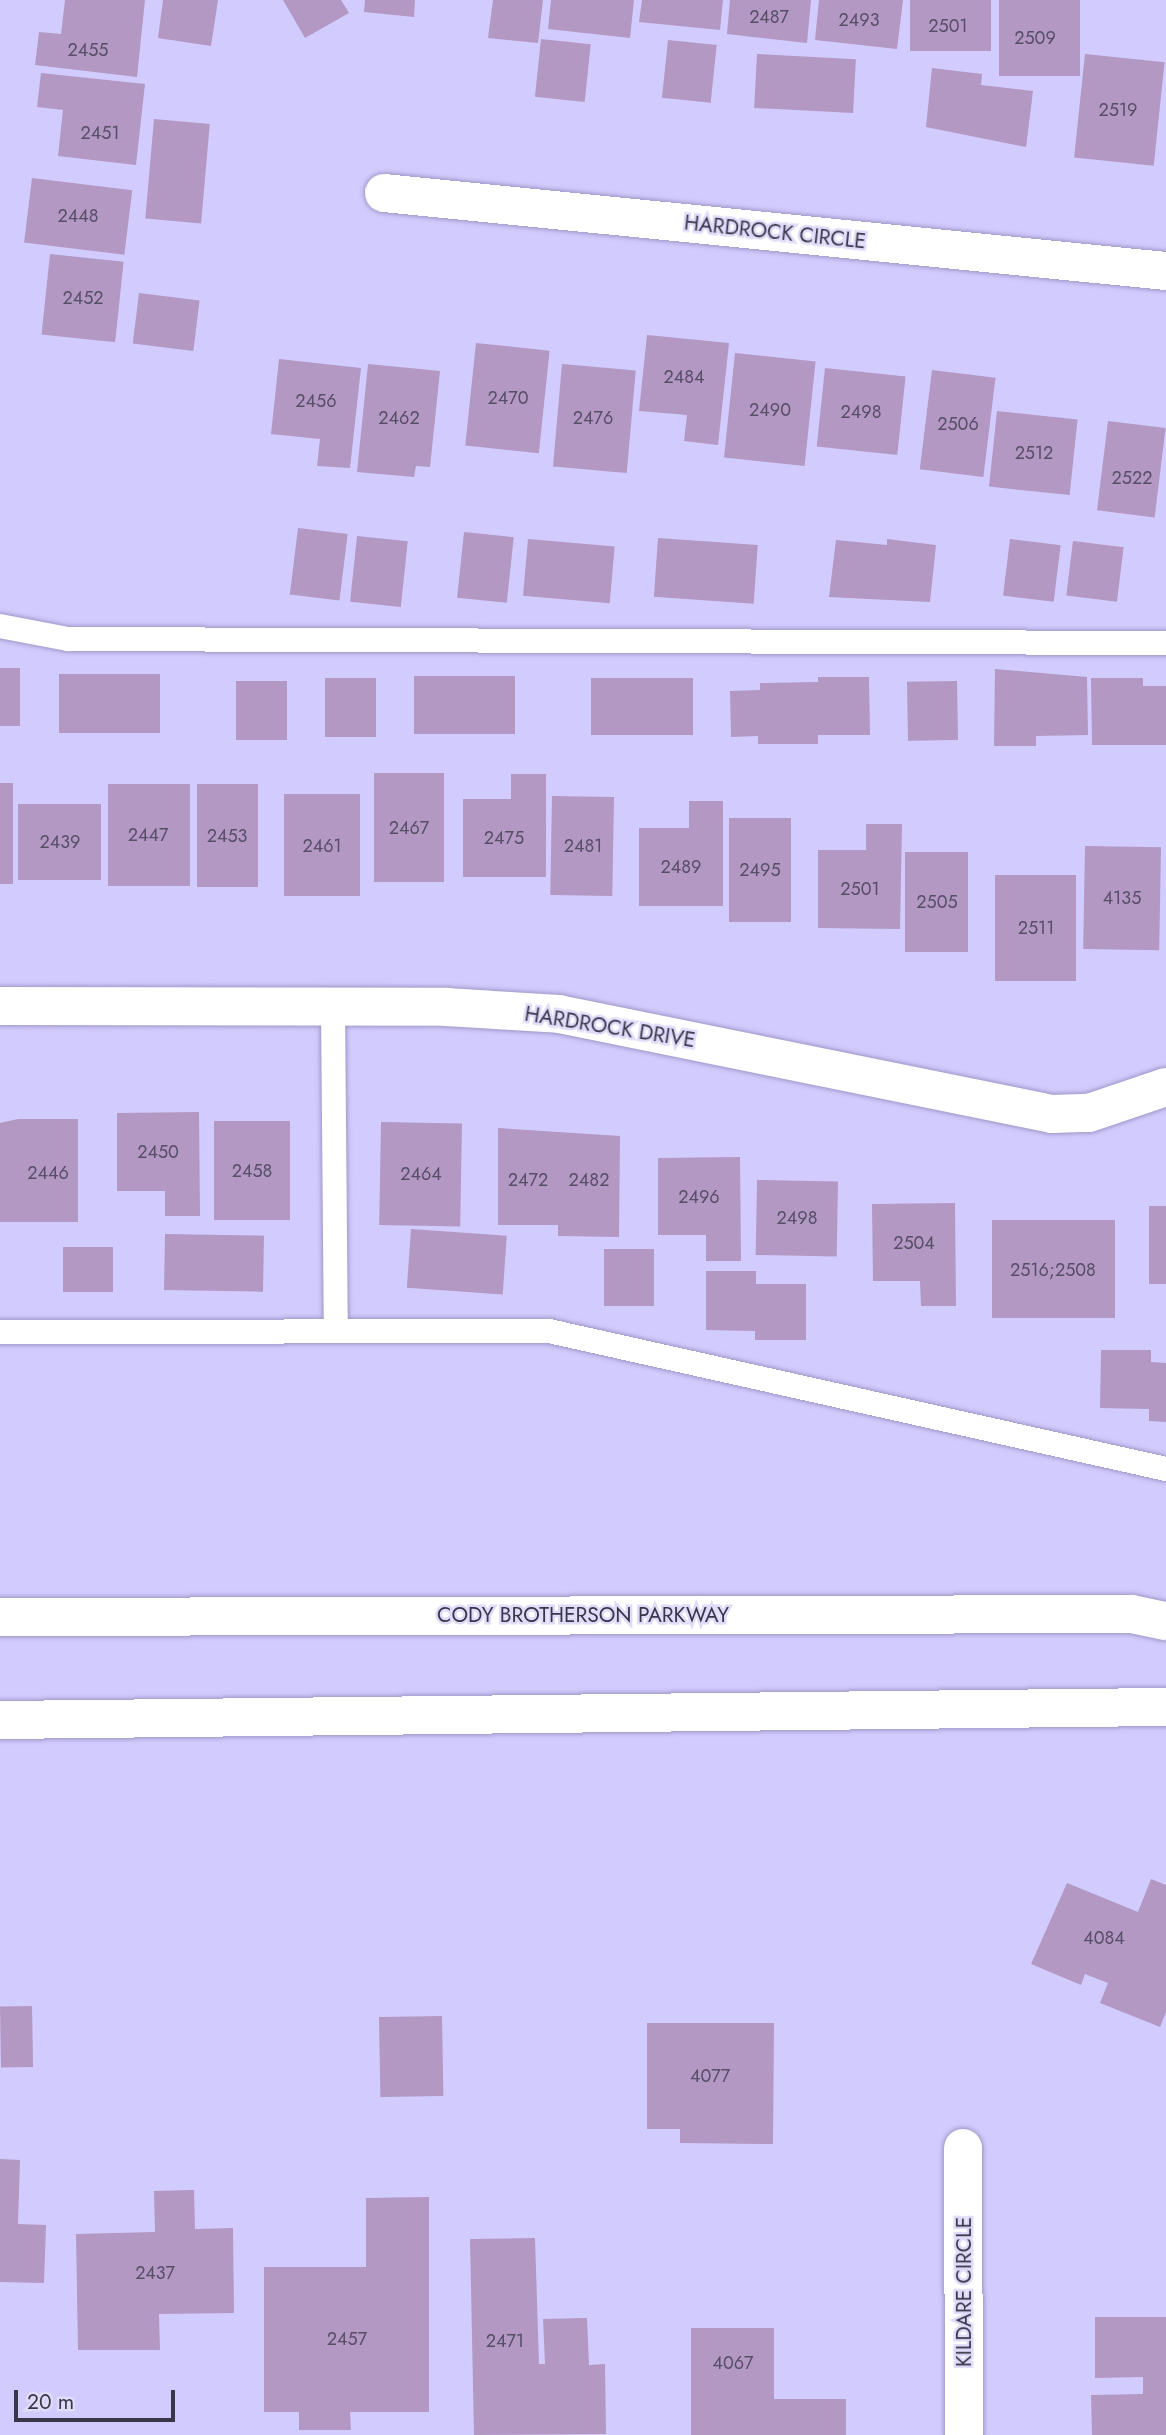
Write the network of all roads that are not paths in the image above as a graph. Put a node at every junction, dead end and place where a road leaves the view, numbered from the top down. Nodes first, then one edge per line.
1 (384, 193) dead end
2 (1166, 271) edge
3 (0, 626) edge
4 (1166, 643) edge
5 (0, 1006) edge
6 (333, 1007) junction
7 (1166, 1087) edge
8 (335, 1331) junction
9 (0, 1332) edge
10 (1166, 1469) edge
11 (0, 1617) edge
12 (1166, 1621) edge
13 (1166, 1707) edge
14 (0, 1720) edge
15 (963, 2148) dead end
16 (964, 2435) edge

1 - 2 main road, HARDROCK CIRCLE
3 - 4 lane
5 - 6 main road, HARDROCK DRIVE
6 - 7 main road, HARDROCK DRIVE
6 - 8 lane
8 - 9 lane
8 - 10 lane
11 - 12 main road, CODY BROTHERSON PARKWAY
13 - 14 main road
15 - 16 main road, KILDARE CIRCLE

